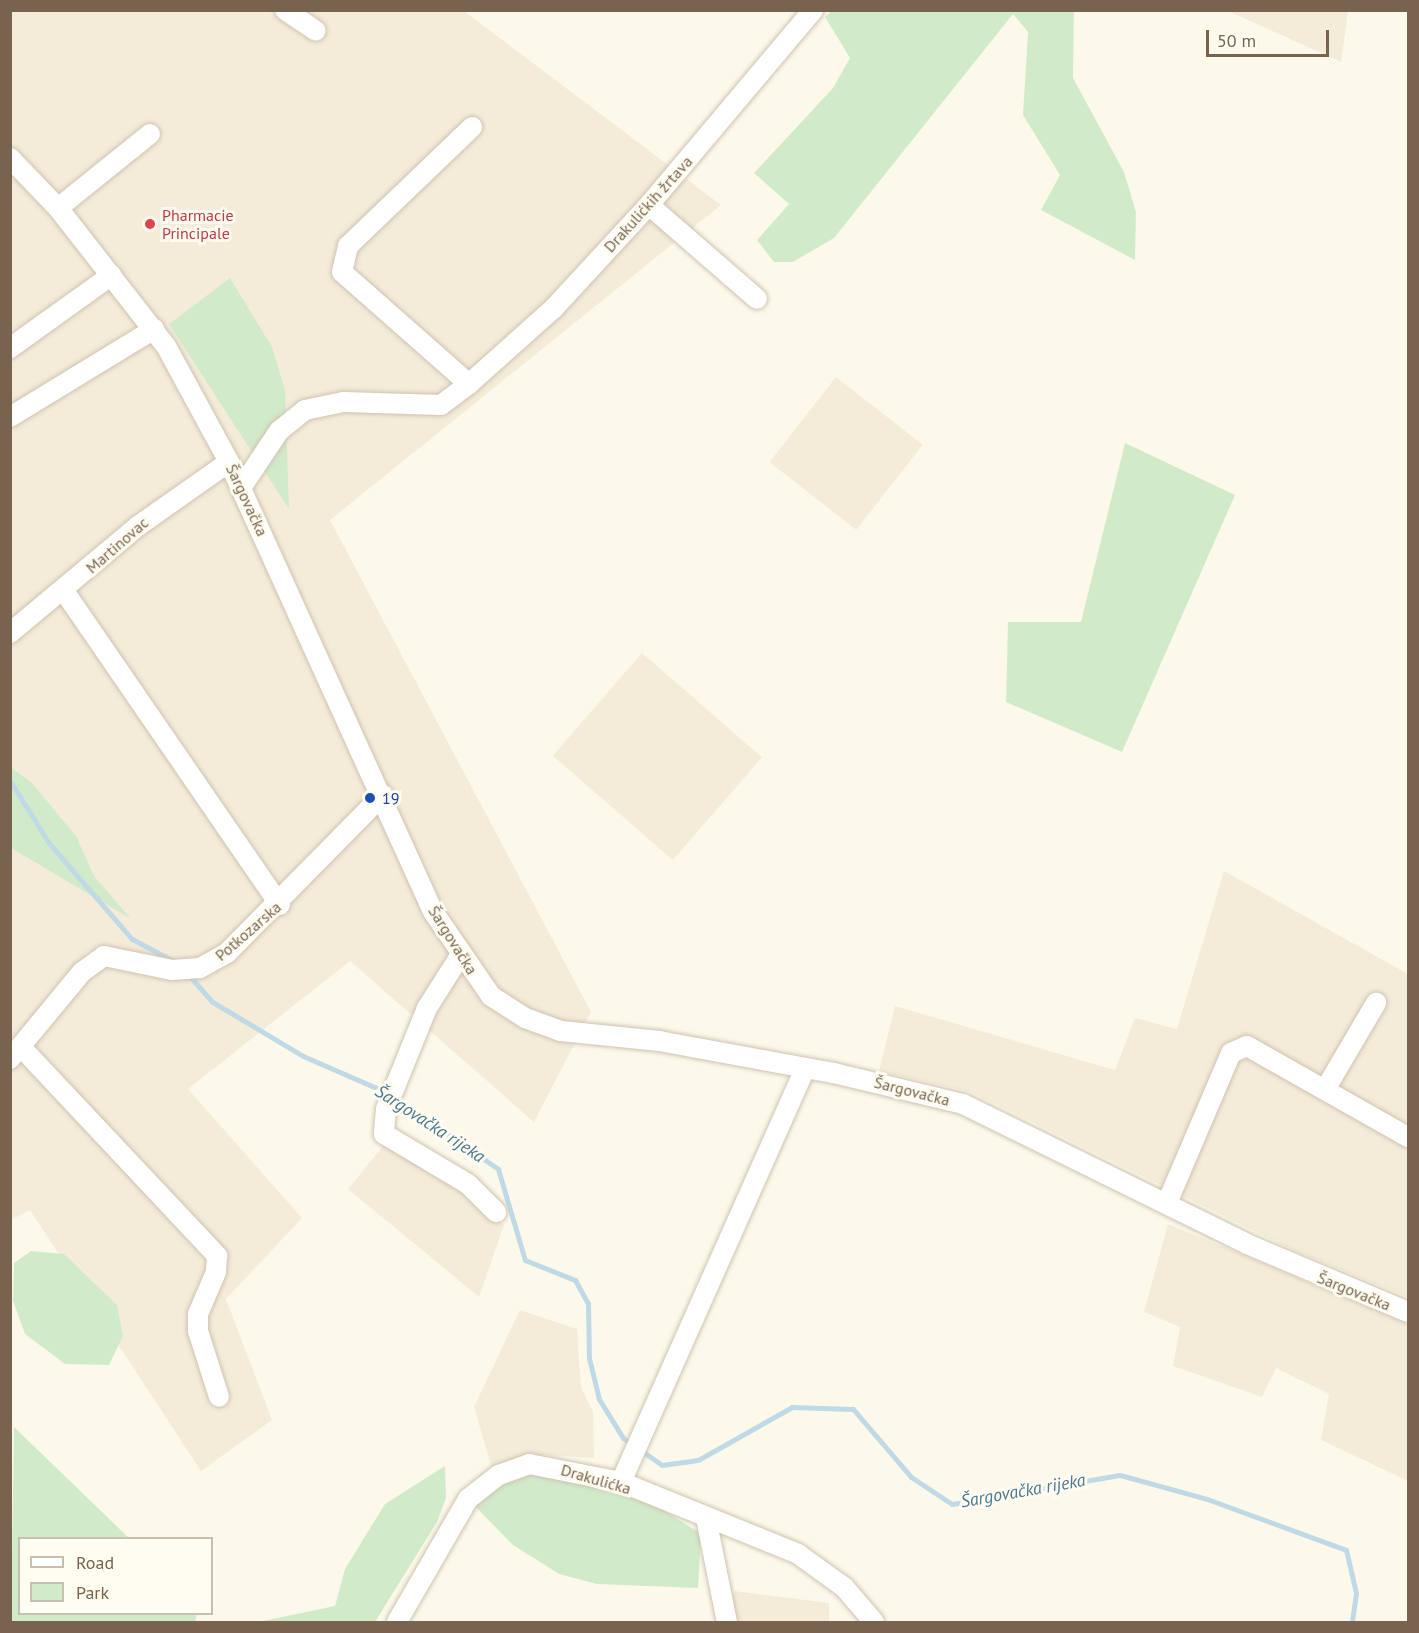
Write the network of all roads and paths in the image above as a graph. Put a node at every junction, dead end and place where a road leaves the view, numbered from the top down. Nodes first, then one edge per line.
1 (285, 10) edge
2 (813, 10) edge
3 (316, 32) dead end
4 (472, 128) dead end
5 (150, 134) dead end
6 (10, 159) edge
7 (649, 205) junction
8 (58, 208) junction
9 (112, 275) junction
10 (757, 299) dead end
11 (154, 329) junction
12 (10, 348) edge
13 (469, 384) junction
14 (10, 417) edge
15 (229, 462) junction
16 (241, 488) junction
17 (64, 591) junction
18 (10, 633) edge
19 (383, 795) junction
20 (280, 905) junction
21 (460, 956) junction
22 (1376, 1003) dead end
23 (16, 1053) edge
24 (805, 1068) junction
25 (1326, 1088) junction
26 (1408, 1137) edge
27 (1167, 1203) junction
28 (496, 1212) dead end
29 (1408, 1312) edge
30 (219, 1397) dead end
31 (621, 1482) junction
32 (706, 1518) junction
33 (397, 1623) edge
34 (728, 1623) edge
35 (874, 1623) edge

1 - 3 street
2 - 7 street, Drakulićkih žrtava
4 - 13 street
5 - 8 street
6 - 8 street, Šargovačka
7 - 10 street
7 - 13 street, Drakulićkih žrtava
8 - 9 street, Šargovačka
9 - 11 street, Šargovačka
9 - 12 street
11 - 14 street
11 - 15 street, Šargovačka
13 - 16 street, Drakulićkih žrtava
15 - 16 street, Šargovačka
15 - 17 street, Martinovac
16 - 19 street, Šargovačka
17 - 18 street, Martinovac
17 - 20 street
19 - 20 street, Potkozarska
19 - 21 street, Šargovačka
20 - 23 street, Potkozarska
21 - 24 street, Šargovačka
21 - 28 street
22 - 25 street
23 - 30 street
24 - 27 street, Šargovačka
24 - 31 street
25 - 26 street
25 - 27 street
27 - 29 street, Šargovačka
31 - 32 street, Drakulićka
31 - 33 street, Drakulićka
32 - 34 street
32 - 35 street, Drakulićka

